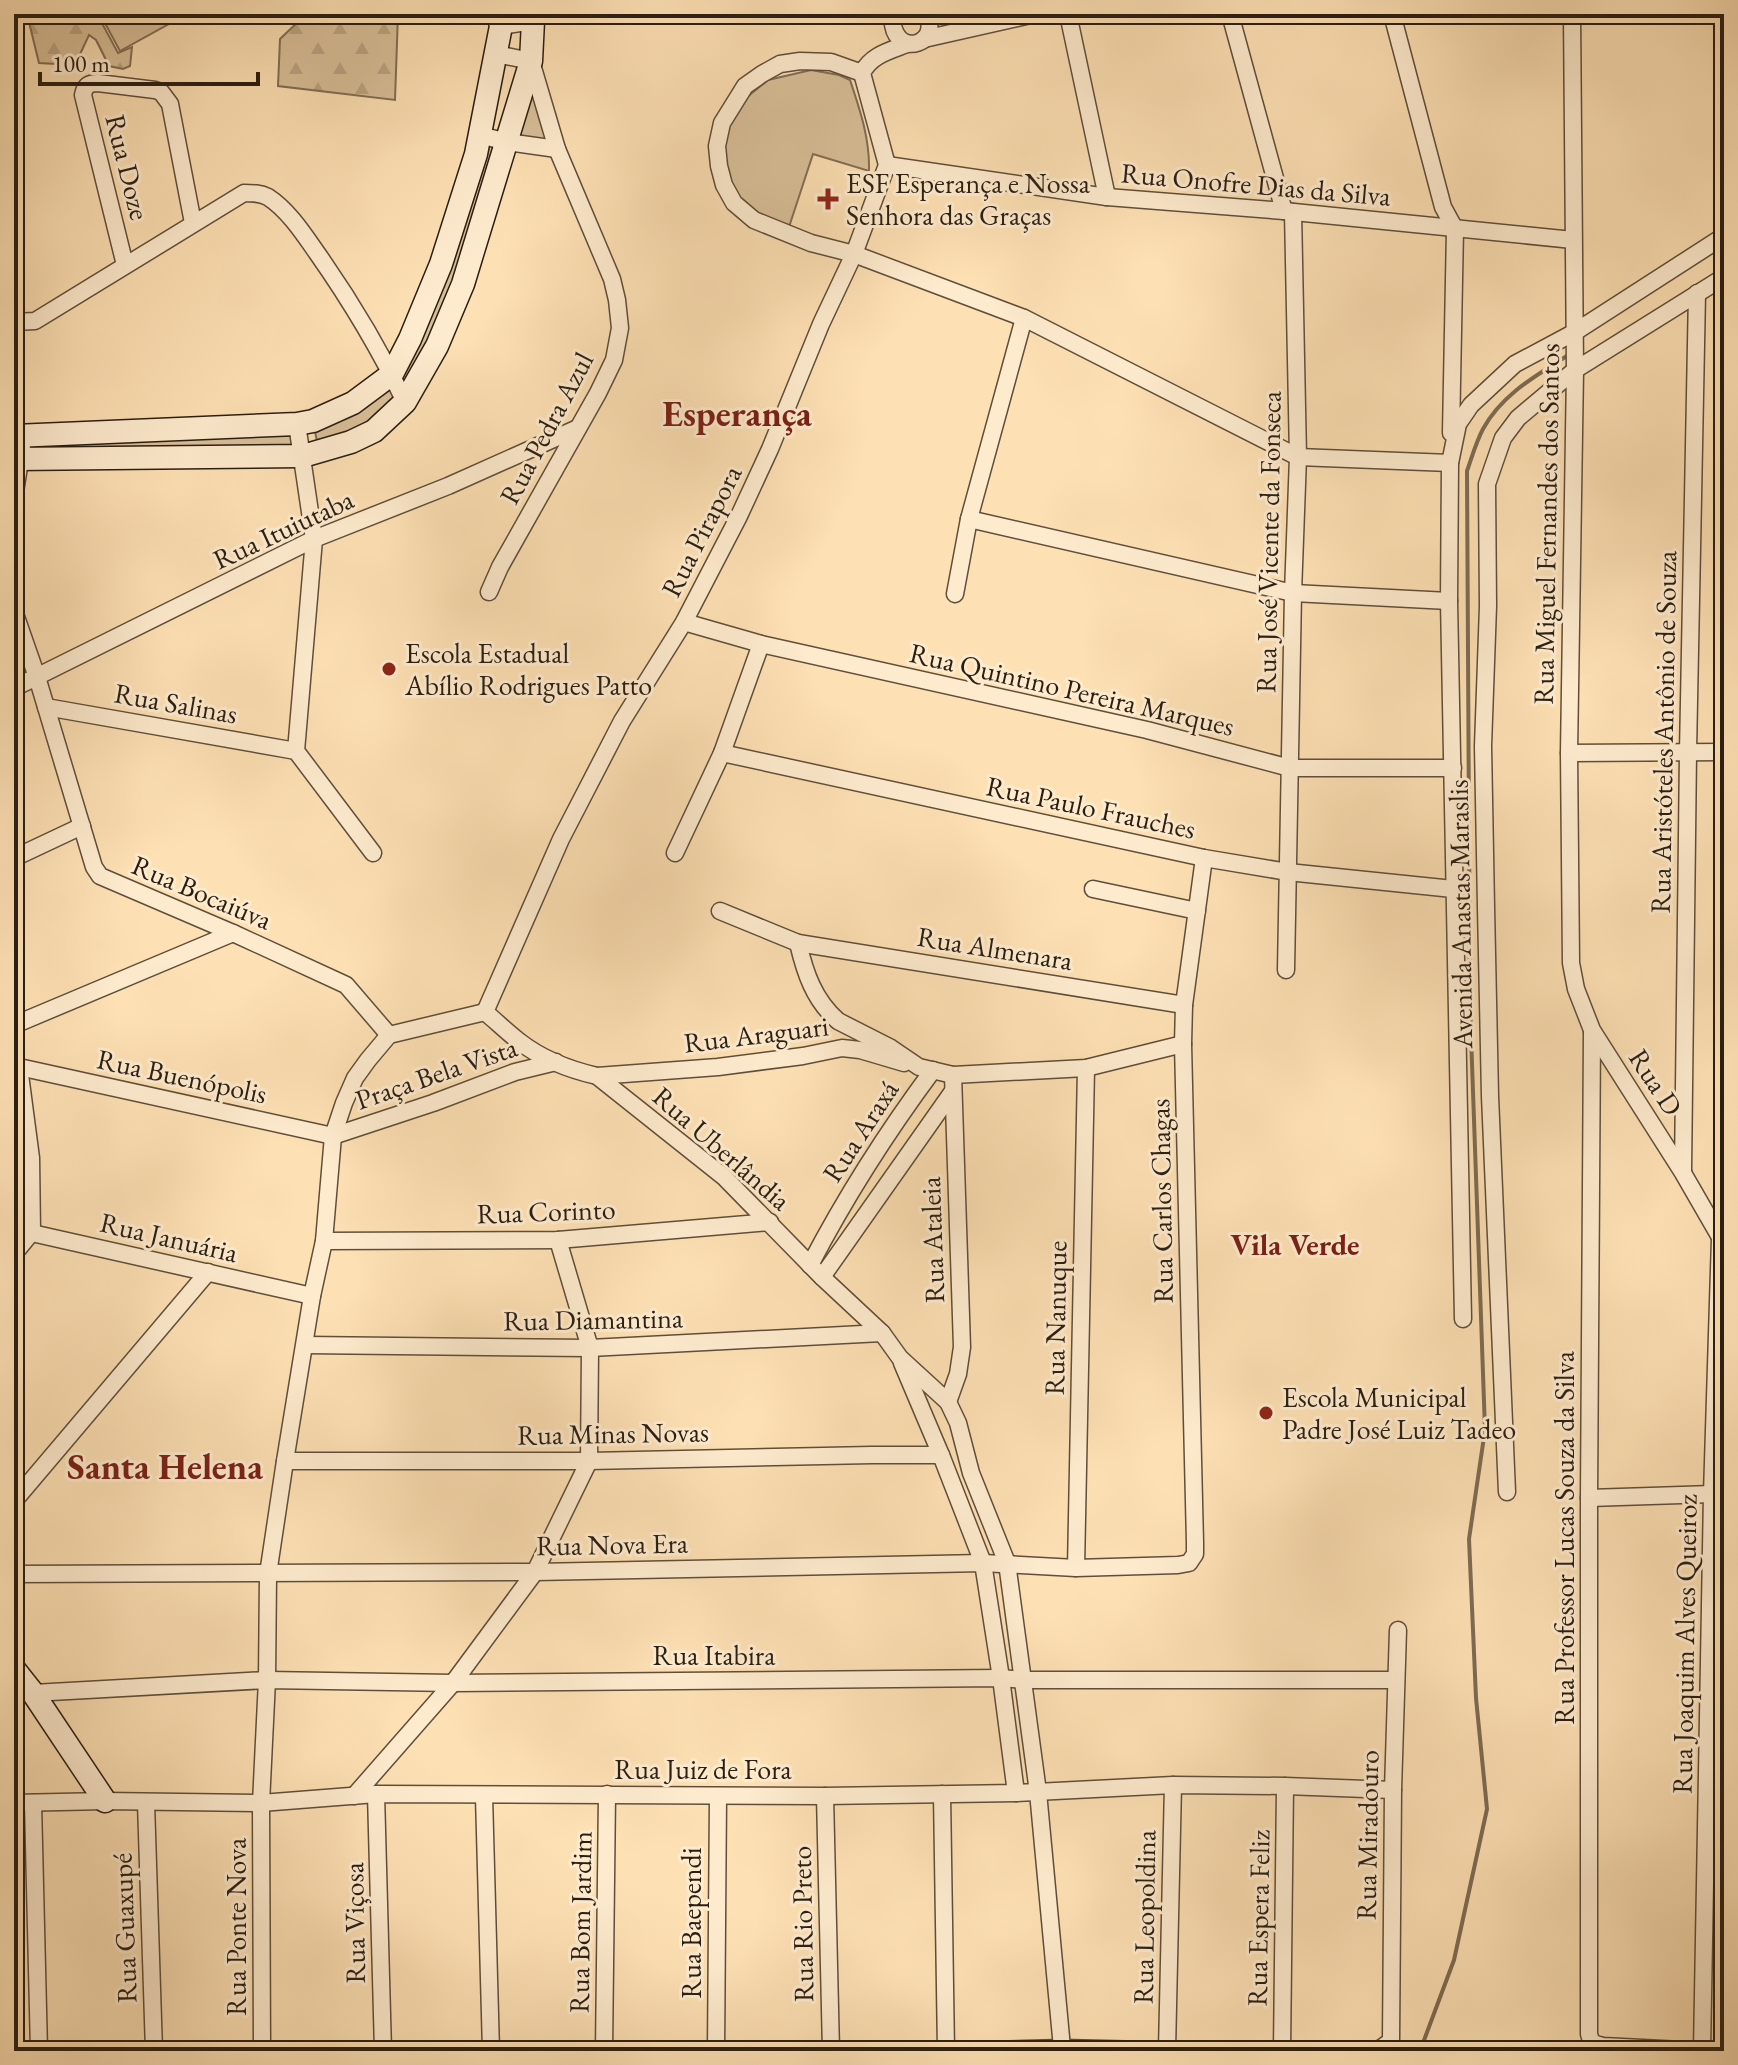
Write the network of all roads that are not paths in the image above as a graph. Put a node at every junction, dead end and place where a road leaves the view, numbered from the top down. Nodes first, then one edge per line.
1 (1035, 14) edge
2 (1068, 14) edge
3 (1230, 14) edge
4 (1392, 14) edge
5 (1572, 14) edge
6 (536, 16) edge
7 (927, 16) edge
8 (895, 18) edge
9 (500, 20) edge
10 (954, 33) junction
11 (924, 39) junction
12 (907, 44) junction
13 (496, 54) junction
14 (875, 56) junction
15 (531, 61) junction
16 (862, 73) junction
17 (480, 135) junction
18 (507, 142) junction
19 (557, 149) junction
20 (887, 165) junction
21 (1107, 197) junction
22 (1288, 211) junction
23 (193, 223) junction
24 (1455, 229) junction
25 (1724, 236) edge
26 (1573, 240) junction
27 (854, 254) junction
28 (125, 265) junction
29 (1724, 277) edge
30 (1697, 293) junction
31 (1024, 318) junction
32 (14, 322) edge
33 (1575, 332) junction
34 (1575, 370) junction
35 (392, 374) junction
36 (405, 402) junction
37 (297, 424) junction
38 (578, 428) junction
39 (19, 436) edge
40 (303, 456) junction
41 (1298, 457) junction
42 (18, 459) edge
43 (1450, 463) junction
44 (14, 498) edge
45 (969, 519) junction
46 (314, 539) junction
47 (489, 592) dead end
48 (1293, 593) junction
49 (955, 594) dead end
50 (1449, 601) junction
51 (14, 611) edge
52 (684, 622) junction
53 (761, 644) junction
54 (37, 677) junction
55 (14, 688) edge
56 (46, 707) junction
57 (296, 751) junction
58 (1688, 752) junction
59 (1724, 752) edge
60 (722, 753) junction
61 (1569, 753) junction
62 (1290, 768) junction
63 (1453, 768) junction
64 (82, 826) junction
65 (373, 853) dead end
66 (675, 853) dead end
67 (14, 858) edge
68 (1204, 858) junction
69 (1288, 872) junction
70 (1093, 889) dead end
71 (1453, 889) junction
72 (720, 911) dead end
73 (1197, 911) junction
74 (233, 933) junction
75 (798, 943) junction
76 (1286, 970) dead end
77 (1184, 1005) junction
78 (485, 1012) junction
79 (14, 1025) edge
80 (1592, 1030) junction
81 (389, 1035) junction
82 (1183, 1044) junction
83 (556, 1062) junction
84 (17, 1064) edge
85 (1086, 1068) junction
86 (926, 1069) junction
87 (597, 1076) junction
88 (953, 1083) junction
89 (333, 1136) junction
90 (1683, 1173) junction
91 (770, 1222) junction
92 (14, 1229) edge
93 (32, 1232) junction
94 (558, 1240) junction
95 (324, 1241) junction
96 (1722, 1241) edge
97 (14, 1254) edge
98 (816, 1271) junction
99 (208, 1272) junction
100 (312, 1296) junction
101 (1463, 1319) dead end
102 (882, 1333) junction
103 (305, 1345) junction
104 (590, 1348) junction
105 (900, 1358) junction
106 (948, 1402) junction
107 (941, 1455) junction
108 (285, 1461) junction
109 (589, 1461) junction
110 (1507, 1492) dead end
111 (1718, 1492) edge
112 (1589, 1498) junction
113 (14, 1501) edge
114 (1195, 1543) joint
115 (983, 1563) junction
116 (1007, 1563) junction
117 (1076, 1568) junction
118 (535, 1572) junction
119 (14, 1574) edge
120 (268, 1574) junction
121 (1398, 1630) dead end
122 (14, 1669) edge
123 (1001, 1678) junction
124 (267, 1680) junction
125 (1023, 1680) junction
126 (1395, 1680) junction
127 (453, 1683) junction
128 (33, 1693) junction
129 (1173, 1785) junction
130 (1285, 1786) junction
131 (1393, 1790) junction
132 (1038, 1792) junction
133 (1016, 1793) junction
134 (376, 1794) junction
135 (607, 1794) junction
136 (942, 1794) junction
137 (354, 1796) junction
138 (484, 1796) junction
139 (718, 1796) junction
140 (825, 1796) junction
141 (105, 1801) junction
142 (14, 1803) edge
143 (33, 1803) junction
144 (146, 1803) junction
145 (261, 1803) junction
146 (1384, 2046) edge
147 (1062, 2048) junction
148 (1167, 2050) edge
149 (1724, 2050) edge
150 (39, 2051) edge
151 (154, 2051) edge
152 (262, 2051) edge
153 (377, 2051) edge
154 (385, 2051) edge
155 (491, 2051) edge
156 (604, 2051) edge
157 (716, 2051) edge
158 (831, 2051) edge
159 (946, 2051) edge
160 (957, 2051) edge
161 (1189, 2051) edge
162 (1282, 2051) edge
163 (1703, 2051) edge

1 - 10 street
2 - 21 street
3 - 22 street, Rua José Vicente da Fonseca
4 - 24 street
5 - 26 street, Rua Miguel Fernandes dos Santos
6 - 9 street
6 - 15 street
7 - 10 street
7 - 11 street
8 - 12 street
8 - 14 street
9 - 13 street
10 - 11 street
11 - 12 street
12 - 14 street
13 - 15 street
13 - 17 street
14 - 16 street
15 - 18 street
15 - 19 street, Rua Pedra Azul
16 - 20 street
16 - 27 street
17 - 18 street
17 - 35 street
18 - 19 street
18 - 36 street
19 - 38 street, Rua Pedra Azul
20 - 21 street, Rua Onofre Dias da Silva
20 - 27 street, Rua Pirapora
21 - 22 street, Rua Onofre Dias da Silva
22 - 24 street, Rua Onofre Dias da Silva
22 - 41 street, Rua José Vicente da Fonseca
23 - 28 street
23 - 28 street, Rua Doze
23 - 35 street
24 - 26 street, Rua Onofre Dias da Silva
24 - 43 street
25 - 33 street, Avenida Anastas Maraslis
26 - 33 street, Rua Miguel Fernandes dos Santos
27 - 31 street
27 - 52 street, Rua Pirapora
28 - 32 street
29 - 30 street, Avenida Anastas Maraslis
30 - 34 street, Avenida Anastas Maraslis
30 - 58 street, Rua Aristóteles Antônio de Souza
31 - 41 street
31 - 45 street
33 - 34 street, Rua Miguel Fernandes dos Santos
33 - 43 street, Avenida Anastas Maraslis
34 - 61 street, Rua Miguel Fernandes dos Santos
34 - 110 street, Avenida Anastas Maraslis
35 - 36 street
35 - 37 street
36 - 40 street
37 - 39 street
37 - 40 street
38 - 46 street, Rua Ituiutaba
38 - 47 street, Rua Pedra Azul
39 - 42 street
40 - 42 street
40 - 46 street
41 - 43 street
41 - 48 street, Rua José Vicente da Fonseca
42 - 44 street
43 - 50 street, Avenida Anastas Maraslis
45 - 48 street
45 - 49 street
46 - 54 street, Rua Ituiutaba
46 - 57 street
48 - 50 street
48 - 62 street, Rua José Vicente da Fonseca
50 - 63 street, Avenida Anastas Maraslis
51 - 54 street, Rua Bocaiúva
52 - 53 street, Rua Quintino Pereira Marques
52 - 78 street, Rua Pirapora
53 - 60 street
53 - 62 street, Rua Quintino Pereira Marques
54 - 55 street, Rua Ituiutaba
54 - 56 street, Rua Bocaiúva
56 - 57 street, Rua Salinas
56 - 64 street, Rua Bocaiúva
57 - 65 street
58 - 59 street
58 - 61 street
58 - 90 street, Rua Aristóteles Antônio de Souza
60 - 66 street
60 - 68 street, Rua Paulo Frauches
61 - 80 street, Rua Miguel Fernandes dos Santos
62 - 63 street, Rua Quintino Pereira Marques
62 - 69 street, Rua José Vicente da Fonseca
63 - 71 street, Avenida Anastas Maraslis
64 - 67 street
64 - 74 street, Rua Bocaiúva
68 - 69 street, Rua Paulo Frauches
68 - 73 street, Rua Carlos Chagas
69 - 71 street, Rua Paulo Frauches
69 - 76 street, Rua José Vicente da Fonseca
70 - 73 street
71 - 101 street, Avenida Anastas Maraslis
72 - 75 street, Rua Almenara
73 - 77 street, Rua Carlos Chagas
74 - 79 street
74 - 81 street, Rua Bocaiúva
75 - 77 street, Rua Almenara
75 - 86 street
77 - 82 street, Rua Carlos Chagas
78 - 81 street
78 - 83 street, Rua Uberlândia
80 - 90 street, Rua D
80 - 112 street, Rua Professor Lucas Souza da Silva
81 - 89 street, Rua Ponte Nova
82 - 85 street, Rua Araguari
82 - 114 street, Rua Carlos Chagas
83 - 87 street, Rua Uberlândia
83 - 89 street, Praça Bela Vista
84 - 89 street, Rua Buenópolis
84 - 93 street
85 - 88 street, Rua Araguari
85 - 117 street, Rua Nanuque
86 - 87 street, Rua Araguari
86 - 88 street, Rua Araguari
86 - 98 street, Rua Araxá
87 - 91 street, Rua Uberlândia
88 - 98 street, Rua Araxá
88 - 106 street, Rua Ataleia
89 - 95 street, Rua Ponte Nova
90 - 96 street, Rua D
91 - 94 street, Rua Corinto
91 - 98 street, Rua Uberlândia
92 - 93 street, Rua Januária
93 - 97 street
93 - 99 street, Rua Januária
94 - 95 street, Rua Corinto
94 - 104 street
95 - 100 street, Rua Ponte Nova
96 - 111 street, Rua Joaquim Alves Queiroz
98 - 102 street, Rua Uberlândia
99 - 100 street, Rua Januária
99 - 113 street
100 - 103 street, Rua Ponte Nova
102 - 104 street, Rua Diamantina
102 - 105 street, Rua Uberlândia
103 - 104 street, Rua Diamantina
103 - 108 street, Rua Ponte Nova
104 - 109 street
105 - 106 street, Rua Uberlândia
105 - 107 street, Rua Uberlândia
106 - 116 street, Rua Uberlândia
107 - 109 street, Rua Minas Novas
107 - 115 street, Rua Uberlândia
108 - 109 street, Rua Minas Novas
108 - 120 street, Rua Ponte Nova
109 - 118 street
111 - 112 street
111 - 163 street, Rua Joaquim Alves Queiroz
112 - 163 street, Rua Professor Lucas Souza da Silva
114 - 117 street, Rua Nova Era
115 - 116 street, Rua Nova Era
115 - 118 street, Rua Nova Era
115 - 123 street, Rua Uberlândia
116 - 117 street, Rua Nova Era
116 - 125 street, Rua Uberlândia
118 - 120 street, Rua Nova Era
118 - 127 street
119 - 120 street, Rua Nova Era
120 - 124 street, Rua Ponte Nova
121 - 126 street, Rua Miradouro
122 - 128 street
123 - 125 street, Rua Itabira
123 - 127 street, Rua Itabira
123 - 133 street, Rua Uberlândia
124 - 127 street, Rua Itabira
124 - 128 street, Rua Itabira
124 - 145 street, Rua Ponte Nova
125 - 126 street, Rua Itabira
125 - 132 street, Rua Uberlândia
126 - 131 street, Rua Miradouro
127 - 137 street
128 - 141 street
129 - 130 street, Rua Juiz de Fora
129 - 132 street, Rua Juiz de Fora
129 - 148 street, Rua Leopoldina
130 - 131 street, Rua Juiz de Fora
130 - 162 street, Rua Espera Feliz
131 - 146 street, Rua Miradouro
132 - 133 street, Rua Juiz de Fora
132 - 147 street, Rua Uberlândia
133 - 136 street, Rua Juiz de Fora
134 - 137 street, Rua Juiz de Fora
134 - 138 street, Rua Juiz de Fora
134 - 154 street, Rua Viçosa
135 - 138 street, Rua Juiz de Fora
135 - 139 street, Rua Juiz de Fora
135 - 156 street, Rua Bom Jardim
136 - 140 street, Rua Juiz de Fora
136 - 159 street
137 - 145 street, Rua Juiz de Fora
138 - 155 street
139 - 140 street, Rua Juiz de Fora
139 - 157 street, Rua Baependi
140 - 158 street, Rua Rio Preto
141 - 143 street, Rua Juiz de Fora
141 - 144 street, Rua Juiz de Fora
142 - 143 street, Rua Juiz de Fora
143 - 150 street
144 - 145 street, Rua Juiz de Fora
144 - 151 street, Rua Guaxupé
145 - 152 street, Rua Ponte Nova
147 - 148 street
147 - 160 street
148 - 161 street
149 - 163 street
153 - 154 street

